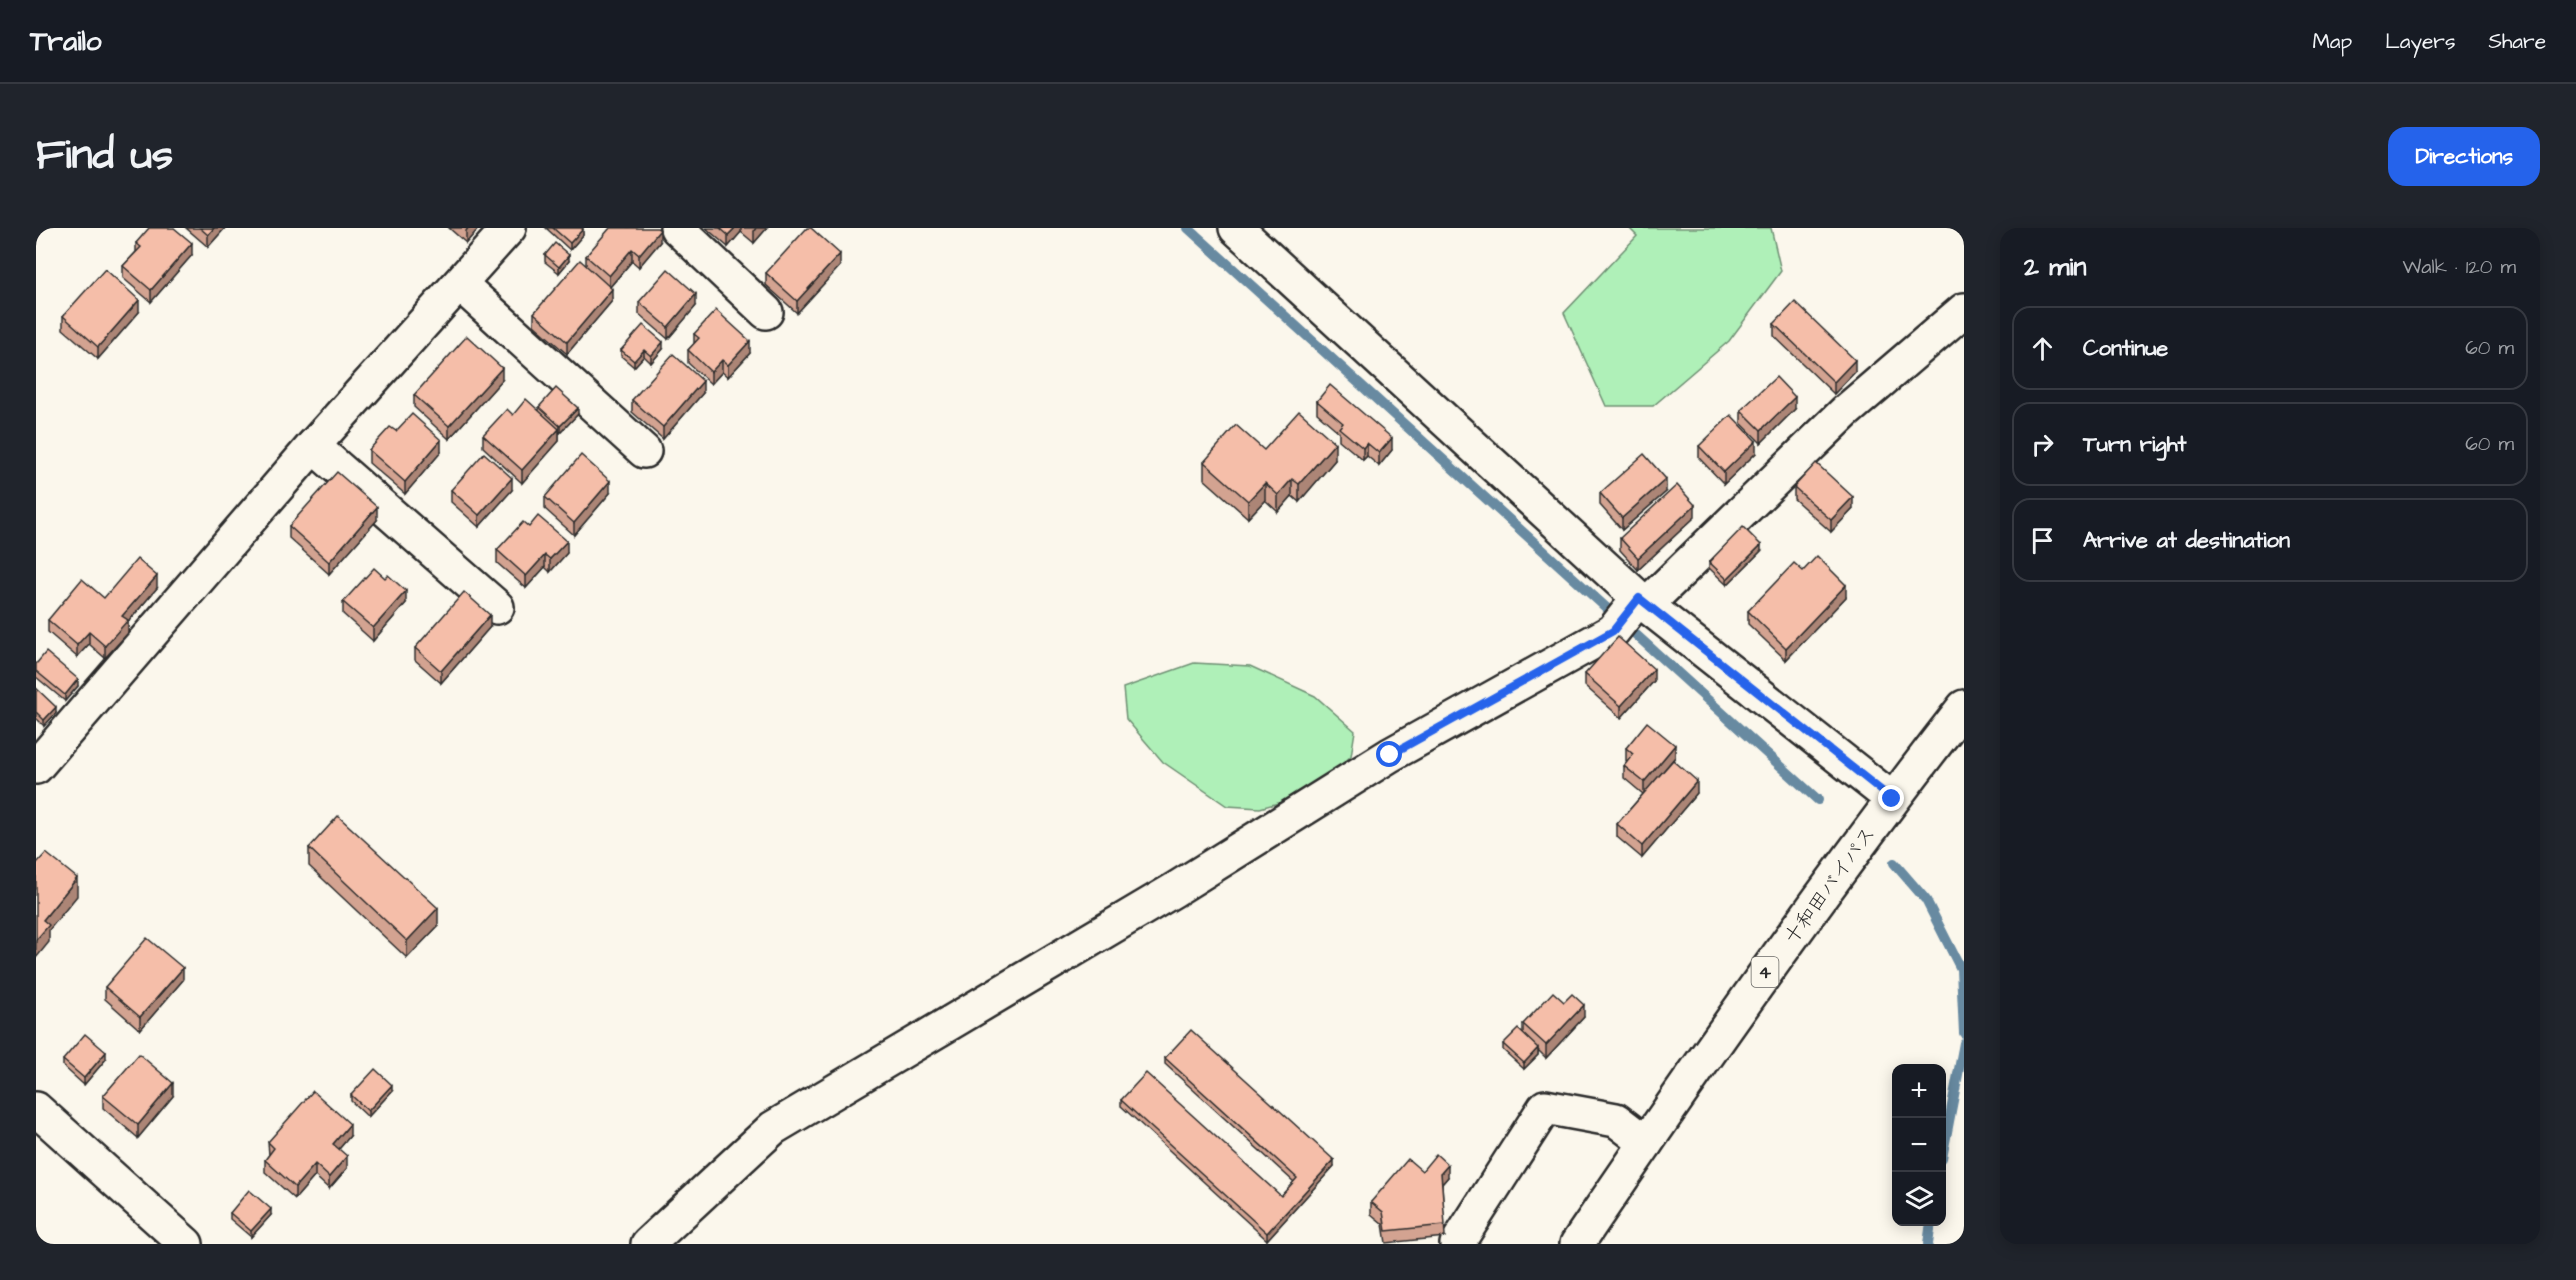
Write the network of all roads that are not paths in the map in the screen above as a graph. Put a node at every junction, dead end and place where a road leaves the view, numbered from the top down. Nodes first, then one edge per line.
1 (509, 228) edge
2 (677, 228) edge
3 (1236, 228) edge
4 (460, 284) junction
5 (1964, 310) edge
6 (766, 312) dead end
7 (313, 446) junction
8 (644, 451) dead end
9 (496, 607) dead end
10 (1631, 612) junction
11 (1964, 707) edge
12 (36, 767) edge
13 (1892, 799) junction
14 (36, 1109) edge
15 (1646, 1143) junction
16 (186, 1244) edge
17 (648, 1244) edge
18 (1457, 1244) edge
19 (1577, 1244) edge

1 - 4 main road
2 - 6 main road
3 - 10 main road
4 - 7 main road
4 - 8 main road
5 - 10 main road
7 - 9 main road
7 - 12 main road
10 - 13 main road
10 - 17 main road
11 - 13 main road, 十和田バイパス / 4
13 - 15 main road, 十和田バイパス / 4
14 - 16 main road
15 - 18 main road
15 - 19 main road, 十和田バイパス / 4

